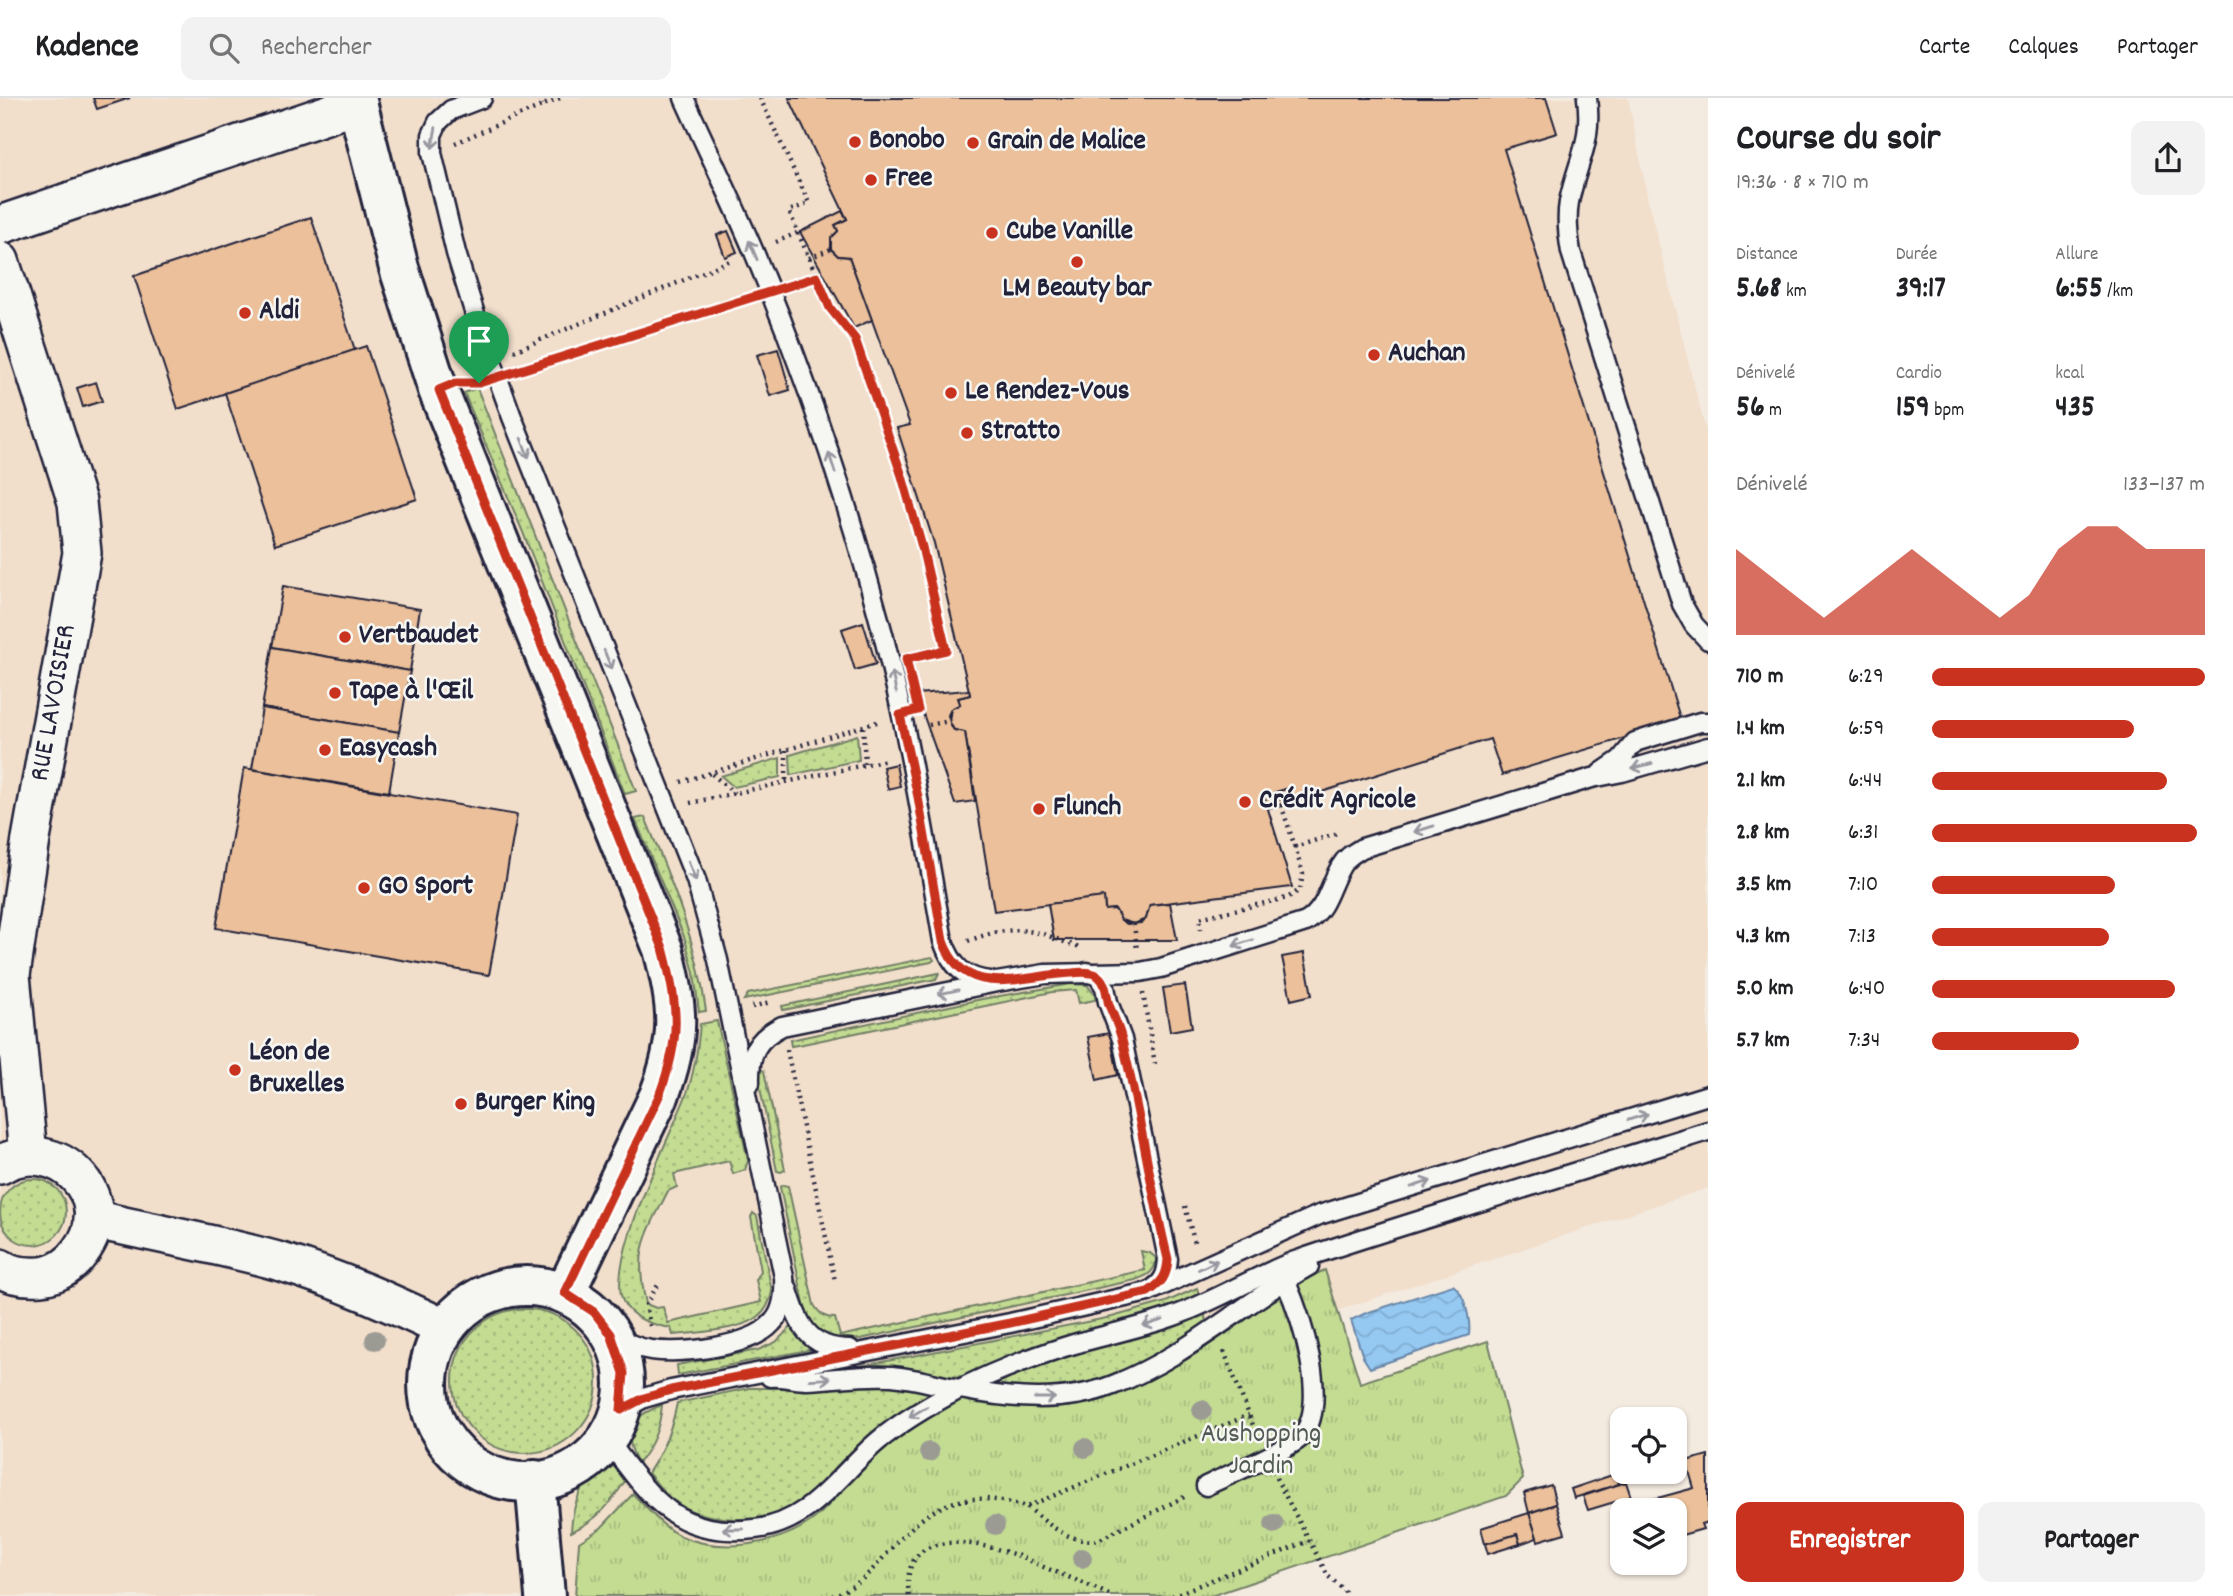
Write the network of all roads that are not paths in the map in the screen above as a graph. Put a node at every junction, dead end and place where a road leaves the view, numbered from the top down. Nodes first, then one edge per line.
1 (482, 98) edge
2 (684, 98) edge
3 (1587, 98) edge
4 (357, 101) edge
5 (0, 225) edge
6 (0, 261) edge
7 (1708, 640) edge
8 (1708, 722) edge
9 (1708, 747) edge
10 (1592, 778) junction
11 (1087, 972) junction
12 (997, 982) junction
13 (1708, 1096) edge
14 (752, 1126) junction
15 (1708, 1131) edge
16 (14, 1160) edge
17 (93, 1219) junction
18 (1352, 1242) junction
19 (1, 1273) edge
20 (784, 1277) junction
21 (1285, 1280) junction
22 (1148, 1292) junction
23 (565, 1293) junction
24 (444, 1328) junction
25 (611, 1334) junction
26 (883, 1349) junction
27 (728, 1378) junction
28 (959, 1389) junction
29 (614, 1425) junction
30 (535, 1479) junction
31 (1206, 1486) road end
32 (545, 1596) edge

1 -> 14 lane
12 -> 2 lane
3 - 7 lane
4 - 5 street
4 - 23 street
6 - 16 street, RUE LAVOISIER
8 - 10 lane
9 -> 10 lane
10 -> 11 lane
11 - 12 lane
11 - 22 lane
12 -> 14 lane
22 -> 13 lane
14 - 20 lane
15 - 18 lane
16 - 17 street
17 - 19 street
17 - 24 street
18 - 21 lane
18 -> 28 lane
20 - 25 lane
20 - 26 lane
28 -> 21 lane
21 - 31 lane
22 - 26 lane
23 - 24 street
23 - 25 street
24 - 30 street
25 - 29 street
26 - 27 lane
27 -> 28 lane
27 - 29 lane
28 -> 29 lane
29 - 30 street
30 - 32 street

